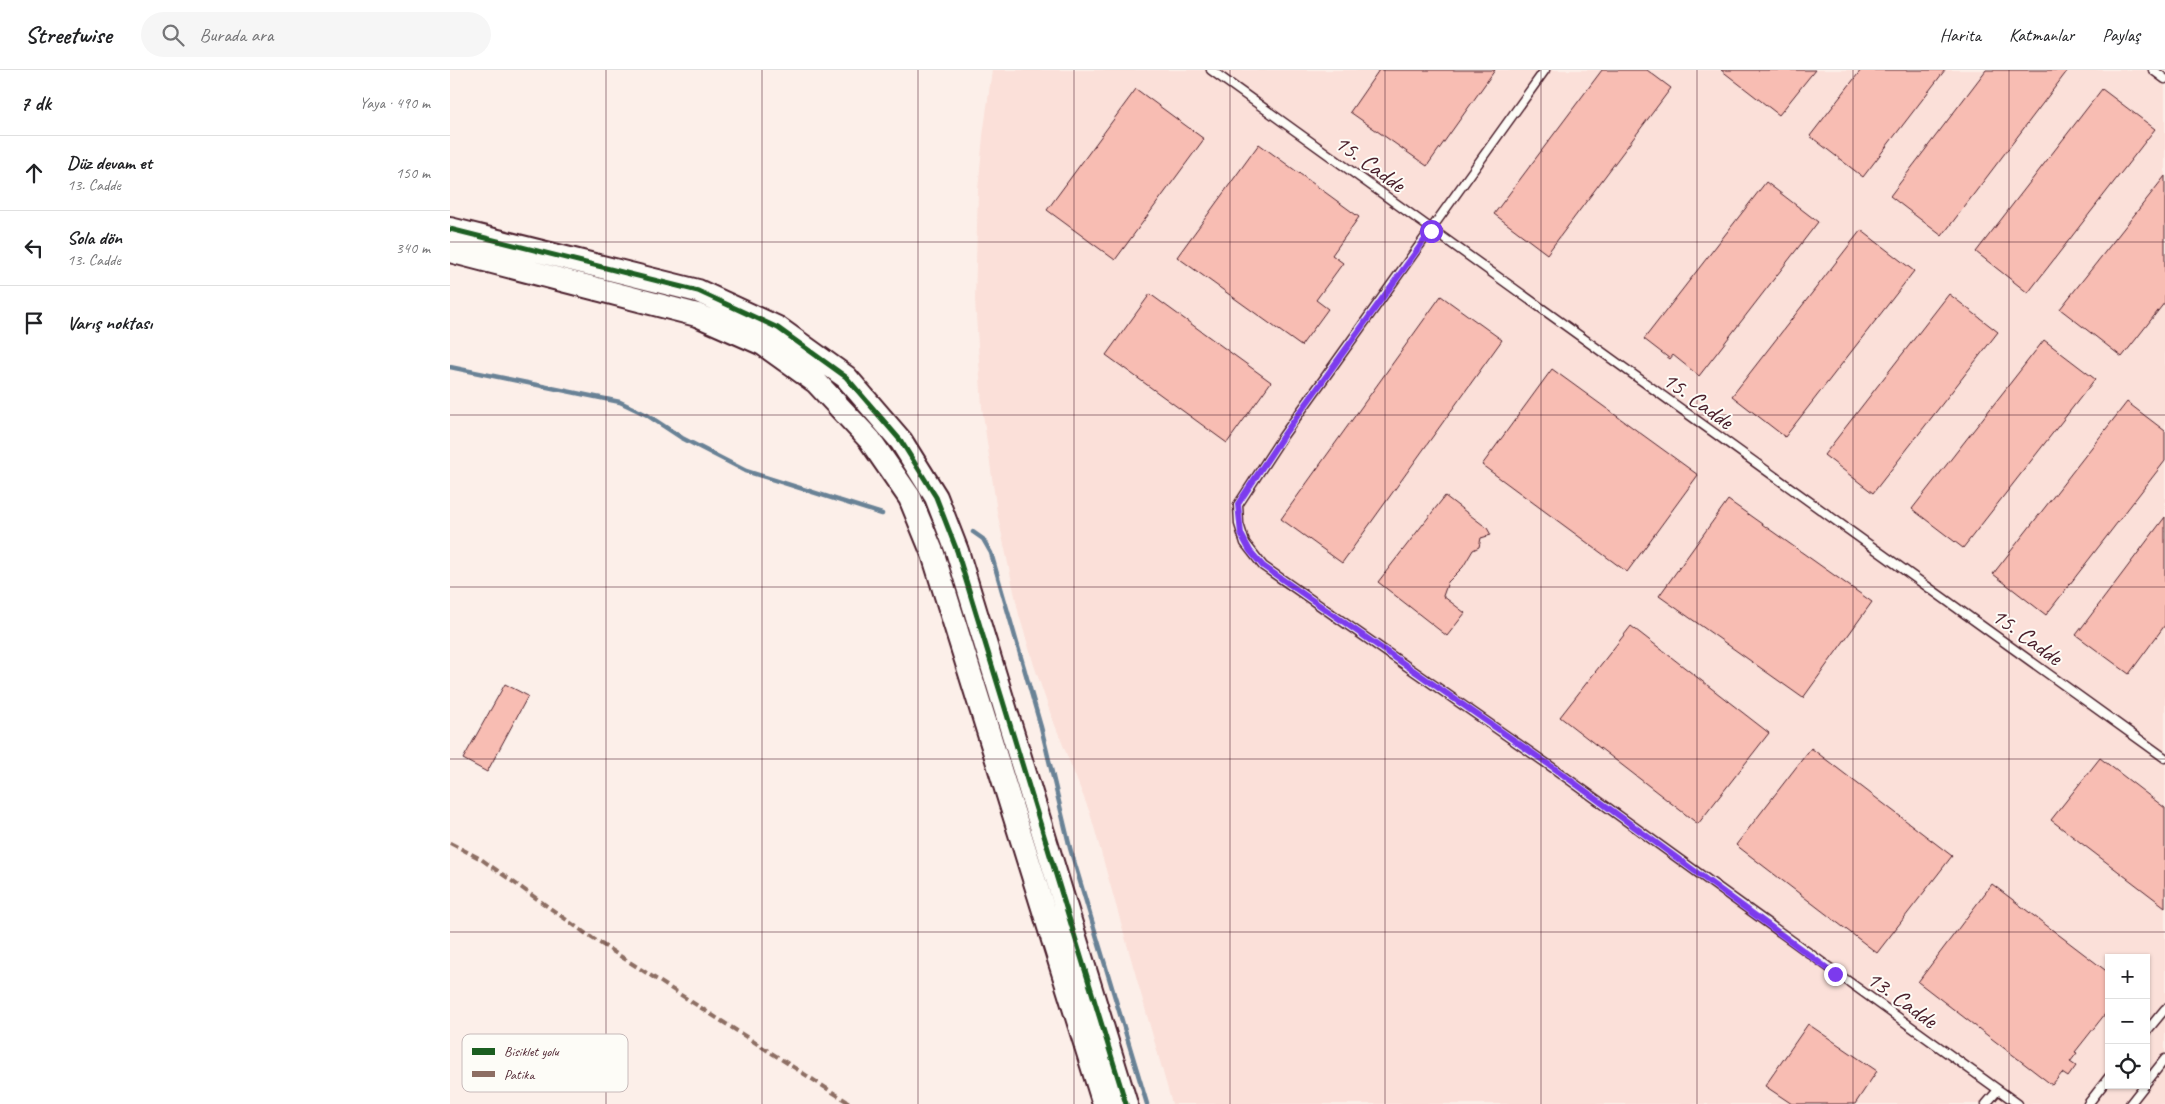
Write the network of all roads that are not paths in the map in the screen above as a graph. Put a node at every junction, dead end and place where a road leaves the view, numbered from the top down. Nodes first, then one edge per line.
1 (1211, 70) edge
2 (1546, 70) edge
3 (2153, 70) edge
4 (2165, 79) edge
5 (450, 229) edge
6 (1431, 231) junction
7 (450, 252) edge
8 (2165, 758) edge
9 (2165, 1009) edge
10 (2150, 1027) edge
11 (2165, 1059) edge
12 (2150, 1079) edge
13 (2105, 1082) edge
14 (2142, 1089) edge
15 (1998, 1090) junction
16 (1104, 1104) edge
17 (1126, 1104) edge
18 (1986, 1104) edge
19 (2018, 1104) edge
20 (2088, 1104) edge
21 (2130, 1104) edge

1 - 6 lane, 15. Cadde
2 - 6 lane, 13. Cadde
3 - 4 lane
5 - 17 street
6 - 8 lane, 15. Cadde
6 - 15 lane, 13. Cadde
7 - 16 street
9 - 10 lane
11 - 12 lane
13 - 20 lane
14 - 21 lane
15 - 18 lane
15 - 19 lane, 13. Cadde

